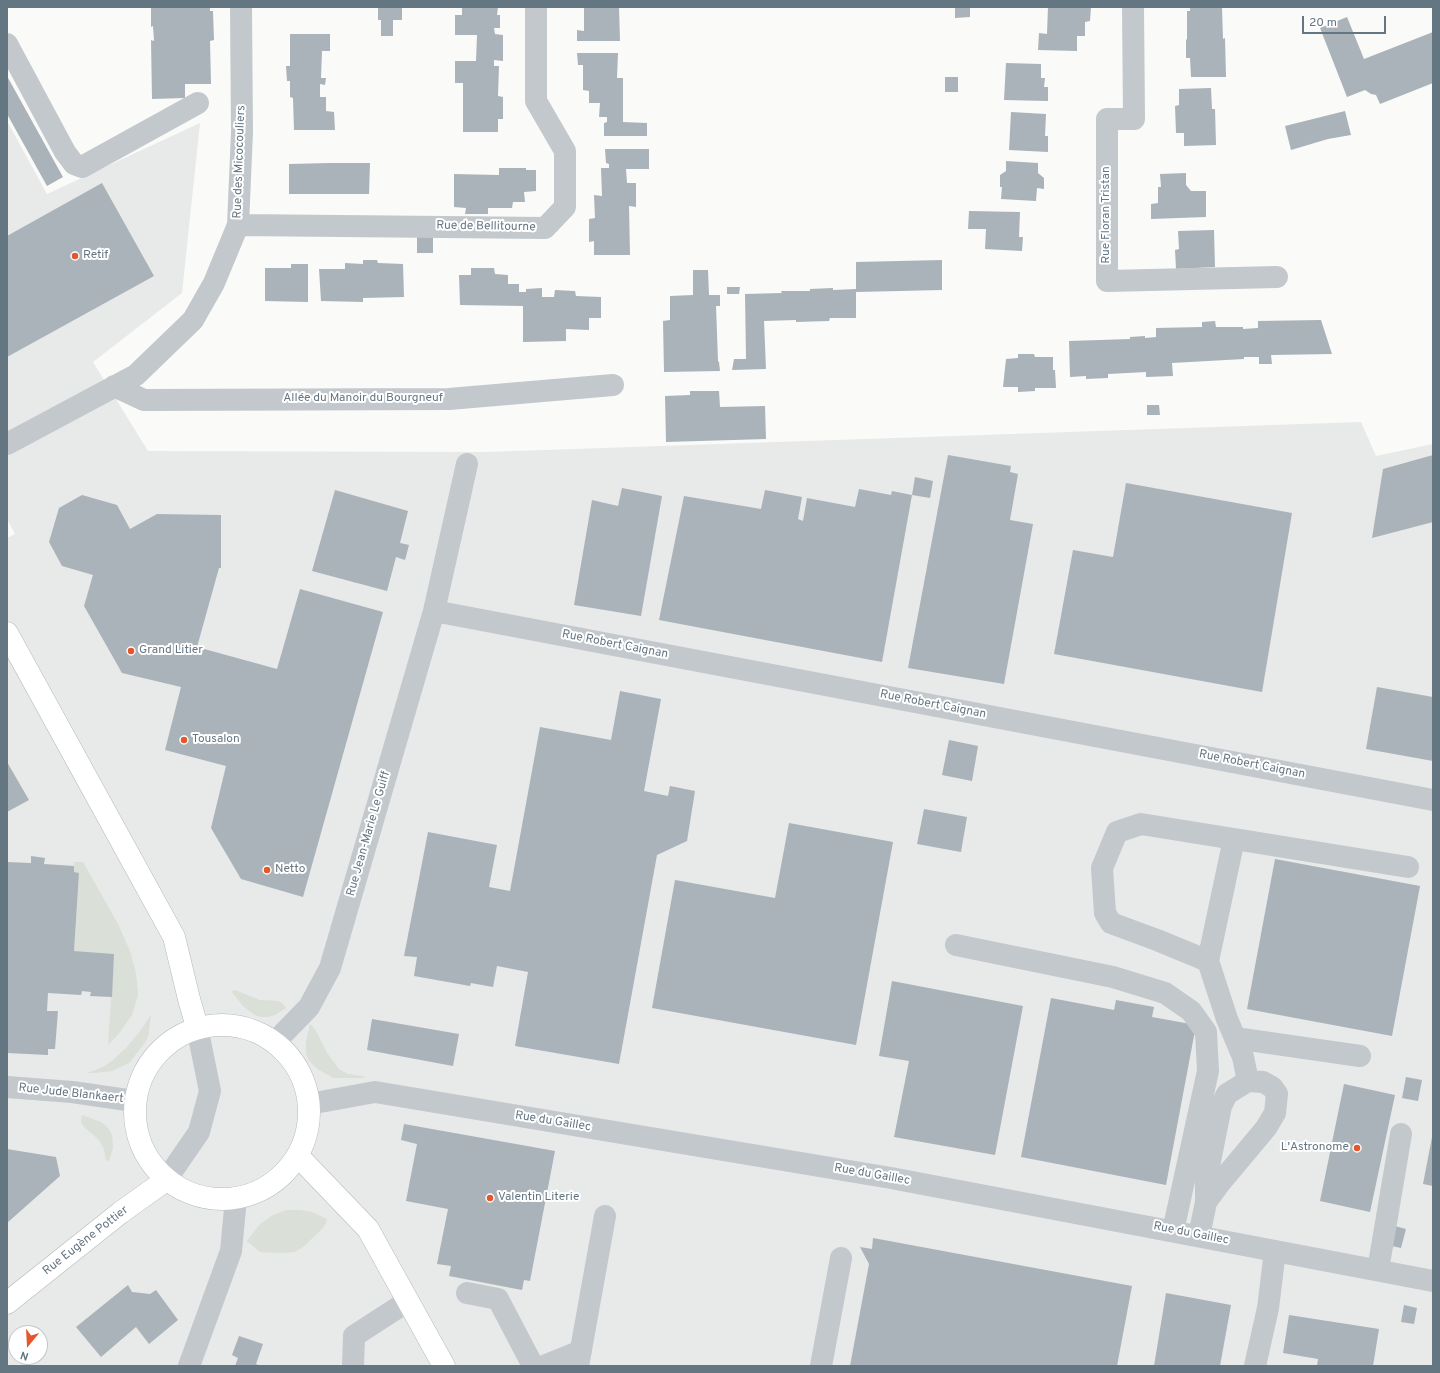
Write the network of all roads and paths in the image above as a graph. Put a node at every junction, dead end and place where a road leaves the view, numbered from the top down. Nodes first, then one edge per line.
1 (241, 7) edge
2 (536, 7) edge
3 (1133, 7) edge
4 (7, 44) edge
5 (198, 103) dead end
6 (238, 225) junction
7 (1277, 277) dead end
8 (613, 385) dead end
9 (114, 386) junction
10 (7, 444) edge
11 (467, 464) dead end
12 (434, 611) junction
13 (7, 633) edge
14 (1433, 800) edge
15 (1234, 839) junction
16 (1408, 867) dead end
17 (956, 944) dead end
18 (1208, 961) junction
19 (197, 1028) junction
20 (1235, 1038) junction
21 (275, 1042) junction
22 (1360, 1056) dead end
23 (1248, 1081) junction
24 (7, 1087) edge
25 (134, 1101) junction
26 (309, 1104) junction
27 (1401, 1134) dead end
28 (298, 1156) junction
29 (166, 1180) junction
30 (236, 1198) junction
31 (1206, 1202) junction
32 (605, 1216) dead end
33 (1173, 1231) junction
34 (1199, 1236) junction
35 (1275, 1250) junction
36 (841, 1258) dead end
37 (1378, 1270) junction
38 (1433, 1281) edge
39 (467, 1294) dead end
40 (408, 1301) junction
41 (7, 1303) edge
42 (580, 1358) edge
43 (189, 1366) edge
44 (353, 1366) edge
45 (444, 1366) edge
46 (532, 1366) edge
47 (544, 1366) edge
48 (821, 1366) edge
49 (1255, 1366) edge

1 - 6 street, Rue des Micocouliers
2 - 6 street, Rue de Bellitourne
3 - 7 street, Rue Floran Tristan
4 - 5 street
6 - 9 street, Rue des Micocouliers
8 - 9 street, Allée du Manoir du Bourgneuf
9 - 10 street, Rue des Micocouliers
11 - 12 street, Rue Jean-Marie Le Guiff
12 - 14 street, Rue Robert Caignan
12 - 21 street, Rue Jean-Marie Le Guiff
13 - 19 main road
15 - 16 street
15 - 18 street
15 - 18 street
17 - 33 street
18 - 20 street
19 - 21 main road
19 - 25 main road
19 - 29 street
20 - 22 street
20 - 23 street
21 - 26 main road
23 - 31 street
23 - 31 street
24 - 25 street, Rue Jude Blankaert
25 - 29 main road
26 - 28 main road
26 - 33 street, Rue du Gaillec
27 - 37 street
28 - 30 main road
28 - 40 main road
29 - 30 main road
29 - 41 main road, Rue Eugène Pottier
30 - 43 street
31 - 34 street
32 - 42 street
33 - 34 street, Rue du Gaillec
34 - 35 street, Rue du Gaillec
35 - 37 street, Rue du Gaillec
35 - 49 street
36 - 48 street
37 - 38 street, Rue du Gaillec
39 - 46 street
40 - 44 street
40 - 45 main road
42 - 47 street

